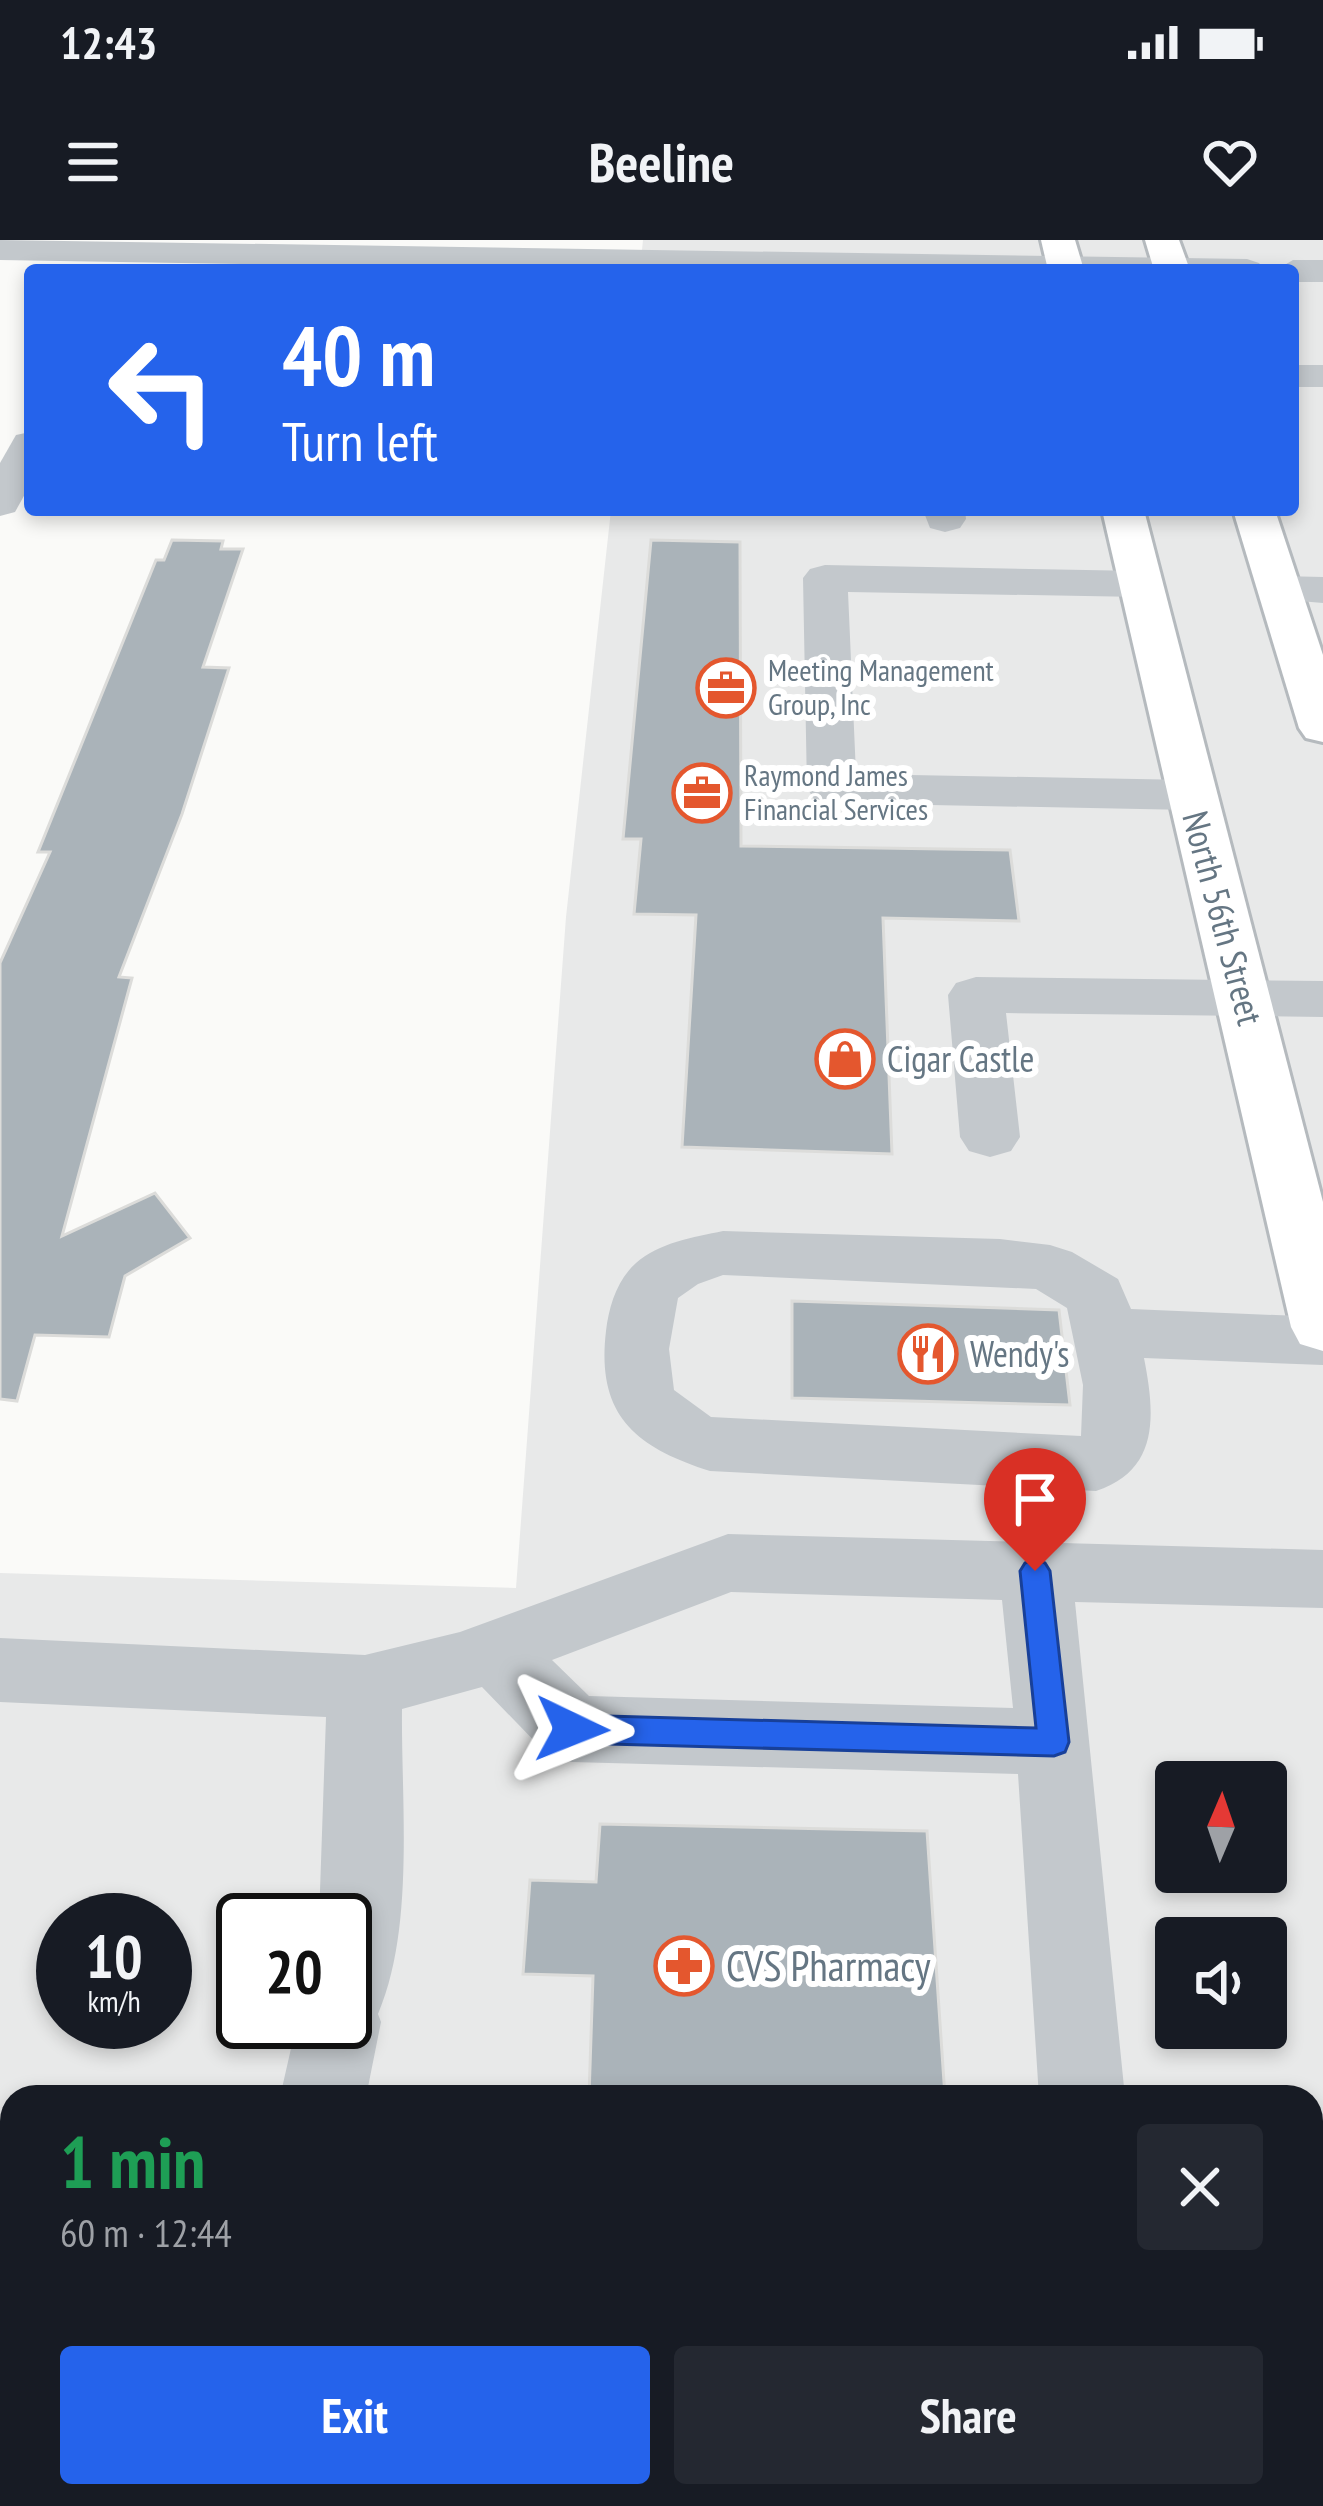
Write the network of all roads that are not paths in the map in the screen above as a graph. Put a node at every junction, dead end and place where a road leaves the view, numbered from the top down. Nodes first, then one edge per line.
1 (0, 250) edge
2 (809, 251) edge
3 (128, 254) edge
4 (1063, 259) edge
5 (889, 264) edge
6 (966, 264) edge
7 (1118, 264) edge
8 (24, 456) edge
9 (0, 502) edge
10 (1124, 516) edge
11 (1258, 516) edge
12 (1141, 584) junction
13 (1302, 589) edge
14 (1323, 728) edge
15 (1190, 795) junction
16 (1323, 999) edge
17 (1245, 1000) junction
18 (990, 1137) dead end
19 (1323, 1327) edge
20 (1106, 1332) junction
21 (1323, 1341) edge
22 (1035, 1571) junction
23 (1323, 1579) edge
24 (494, 1651) junction
25 (0, 1670) edge
26 (365, 1687) junction
27 (1054, 1742) junction
28 (360, 1893) edge
29 (333, 2049) edge
30 (326, 2085) edge
31 (1081, 2085) edge

1 - 3 street
2 - 3 street
2 - 5 street
4 - 6 street
4 - 7 street
8 - 9 street
10 - 12 main road, North 56th Street
11 - 13 main road
12 - 15 main road, North 56th Street
12 - 15 street
13 - 14 main road
15 - 17 main road, North 56th Street
16 - 17 street
17 - 18 street
17 - 19 main road, North 56th Street
20 - 20 street
20 - 21 street
22 - 23 street
22 - 24 street
22 - 27 street
24 - 26 street
24 - 27 street
25 - 26 street
26 - 28 street
27 - 31 street
29 - 30 street

